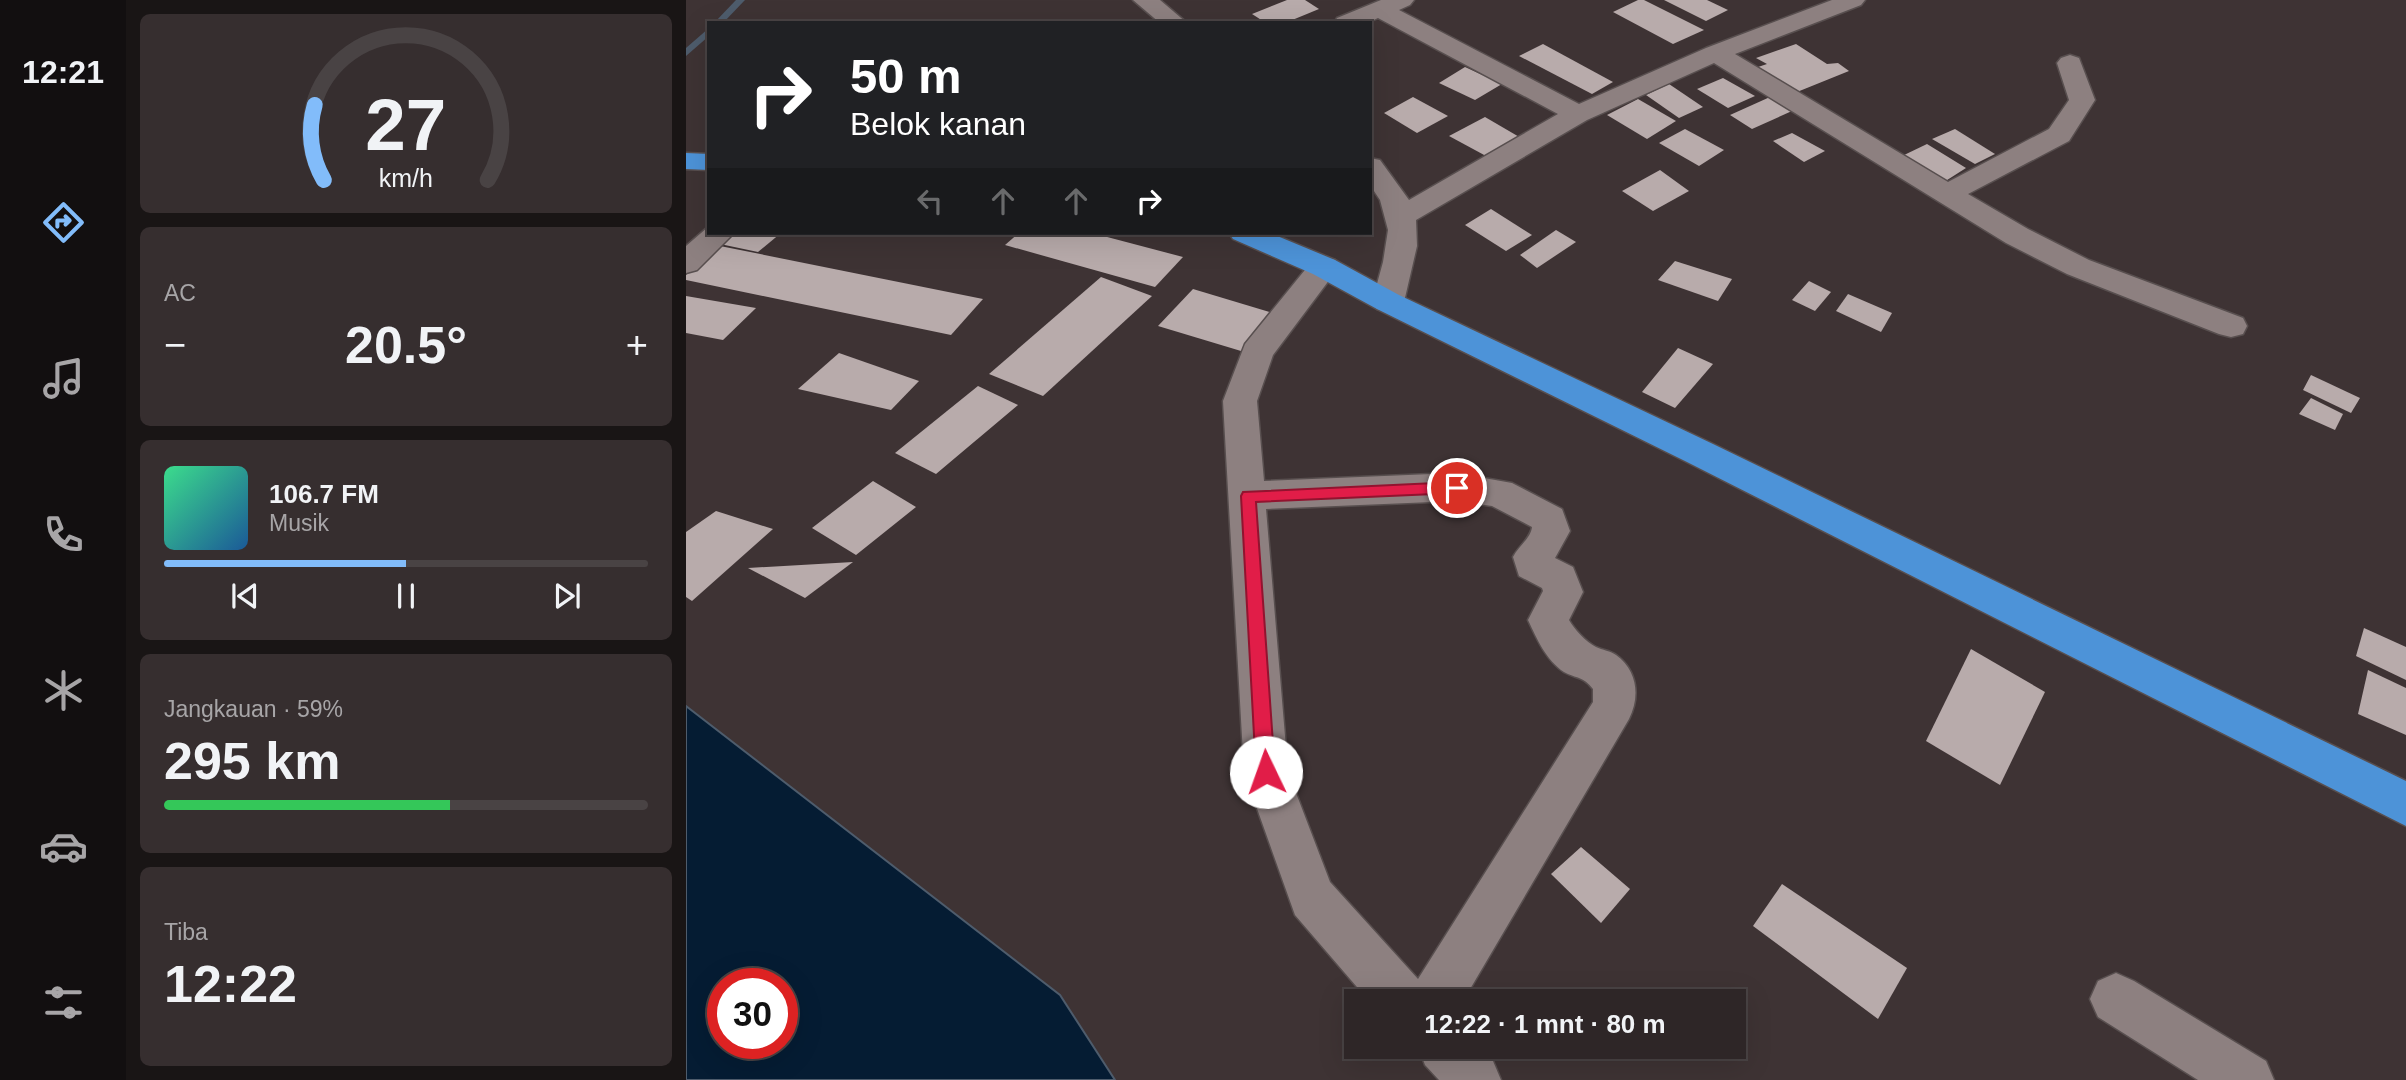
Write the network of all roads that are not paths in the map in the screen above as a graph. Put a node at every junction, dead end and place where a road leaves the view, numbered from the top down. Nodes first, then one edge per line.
1 (1145, 0) edge
2 (1853, 0) edge
3 (1390, 5) edge
4 (1172, 21) edge
5 (1351, 21) edge
6 (1715, 53) junction
7 (2070, 64) dead end
8 (1578, 114) junction
9 (686, 161) edge
10 (707, 162) edge
11 (1372, 168) edge
12 (1946, 194) junction
13 (1402, 216) junction
14 (717, 235) edge
15 (1249, 235) edge
16 (686, 263) edge
17 (1324, 267) junction
18 (1388, 302) junction
19 (2231, 326) dead end
20 (1248, 496) junction
21 (2406, 804) edge
22 (1392, 989) edge
23 (1441, 989) edge
24 (2116, 999) dead end
25 (1455, 1059) edge
26 (1474, 1080) edge
27 (2247, 1080) edge

1 - 4 street
2 - 6 street
3 - 5 street
3 - 8 street
6 - 8 street
6 - 12 street
7 - 12 street
8 - 13 street
9 - 10 highway
11 - 13 street
12 - 19 street
13 - 18 street
14 - 16 street
15 - 17 highway
17 - 18 highway
17 - 20 street
18 - 21 highway
20 - 22 street
20 - 23 street
24 - 27 street
25 - 26 street

